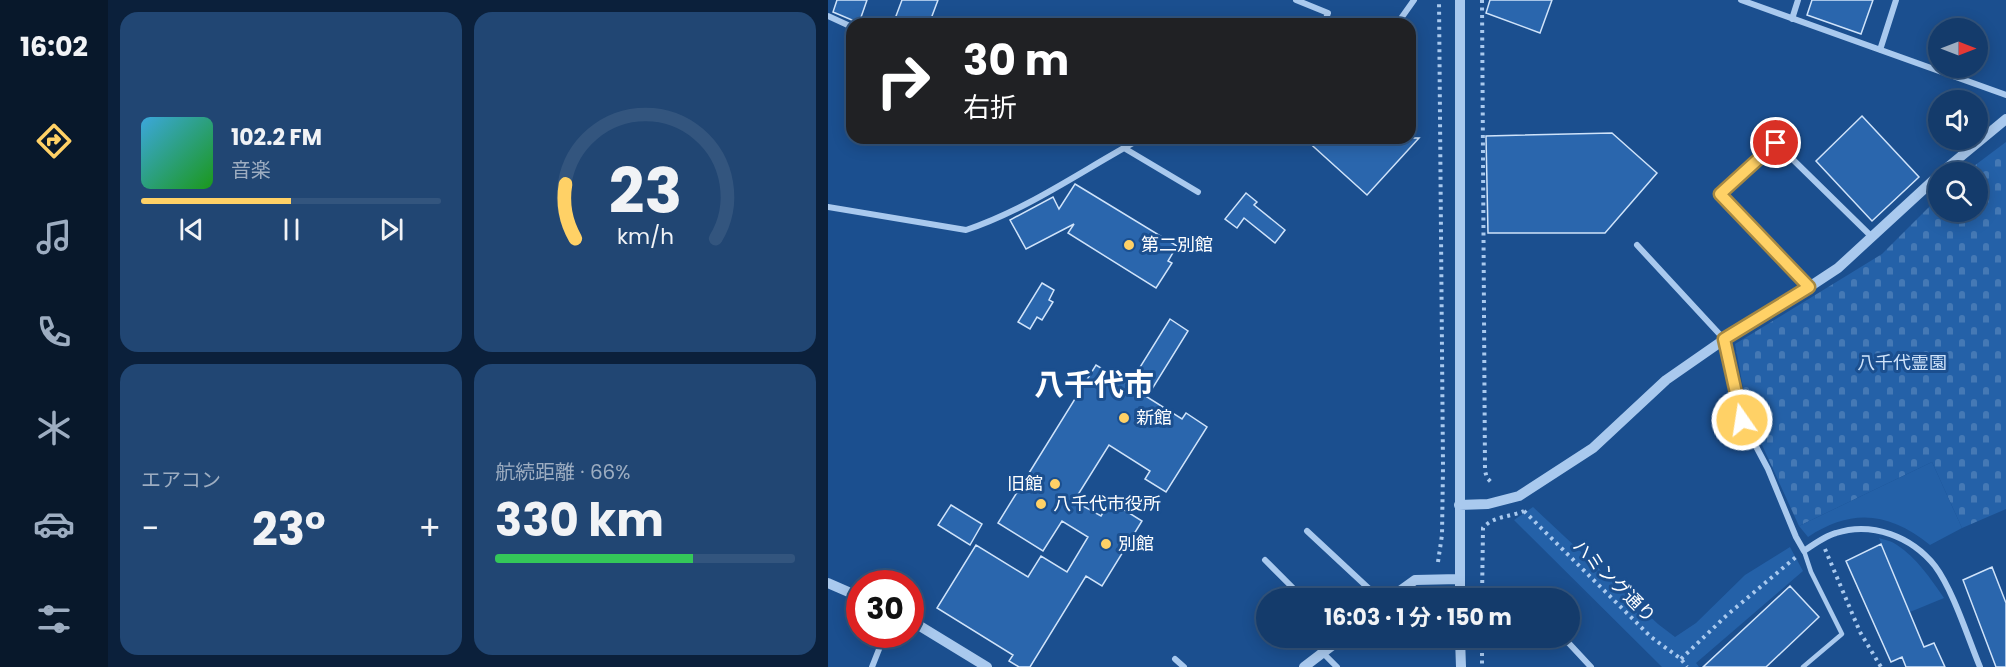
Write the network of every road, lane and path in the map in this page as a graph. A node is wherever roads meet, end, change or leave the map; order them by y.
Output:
1 (1296, 0) edge
2 (1414, 0) edge
3 (1439, 0) edge
4 (1460, 0) edge
5 (1482, 0) edge
6 (1741, 0) edge
7 (1798, 0) edge
8 (1896, 0) edge
9 (828, 16) edge
10 (1326, 18) edge
11 (1401, 18) edge
12 (1792, 18) junction
13 (846, 24) edge
14 (1880, 50) junction
15 (2006, 96) edge
16 (2006, 119) edge
17 (1131, 144) edge
18 (1124, 148) junction
19 (1954, 162) edge
20 (1928, 185) edge
21 (1198, 192) dead end
22 (828, 207) edge
23 (1872, 238) junction
24 (1637, 245) dead end
25 (1809, 287) junction
26 (1724, 339) junction
27 (1493, 484) dead end
28 (1459, 505) junction
29 (1530, 507) dead end
30 (1524, 511) junction
31 (1307, 531) dead end
32 (1821, 540) junction
33 (1804, 551) junction
34 (1265, 560) dead end
35 (1438, 562) dead end
36 (1459, 579) junction
37 (828, 583) edge
38 (1293, 588) edge
39 (1368, 588) edge
40 (1404, 588) edge
41 (1459, 588) edge
42 (1482, 588) edge
43 (846, 591) edge
44 (924, 629) edge
45 (879, 648) edge
46 (1328, 648) edge
47 (1461, 648) edge
48 (1482, 648) edge
49 (1573, 648) edge
50 (1323, 652) junction
51 (1174, 659) dead end
52 (1681, 659) junction
53 (872, 667) edge
54 (987, 667) edge
55 (1184, 667) edge
56 (1304, 667) edge
57 (1337, 667) edge
58 (1461, 667) edge
59 (1482, 667) edge
60 (1591, 667) edge
61 (1687, 667) edge
62 (1803, 667) edge
63 (1881, 667) edge
64 (1980, 667) edge

1 - 10 street
2 - 11 street
3 - 35 path
4 - 28 street
5 - 27 path
6 - 12 street
7 - 12 street
8 - 14 street
9 - 13 street
12 - 14 street
14 - 15 street
16 - 19 street
17 - 18 street
18 - 21 street
18 - 22 street
20 - 23 street
23 - 25 street
23 - 25 street
24 - 26 street
25 - 26 street
26 - 28 street
26 - 33 street
28 - 36 street
29 - 30 path
30 - 42 path
30 - 52 path, ハミング通り
31 - 39 street
32 - 33 street
32 - 63 path
32 - 64 street
33 - 52 path
33 - 62 lane
34 - 38 street
36 - 40 street
36 - 41 street
37 - 43 street
44 - 54 street
45 - 53 street
46 - 50 street
47 - 58 street
48 - 59 path
49 - 60 street
50 - 56 street
50 - 57 street
51 - 55 street
52 - 61 path, ハミング通り

